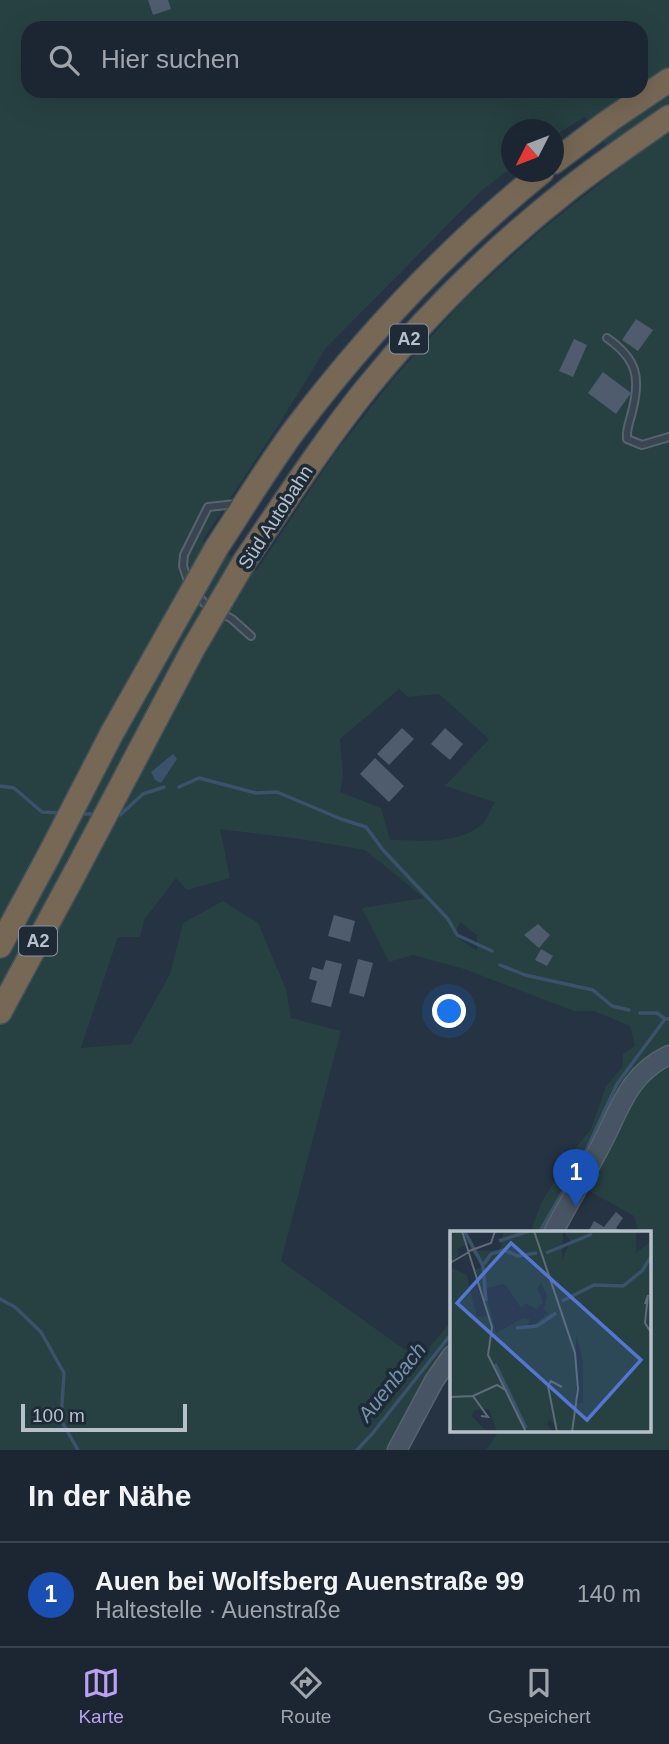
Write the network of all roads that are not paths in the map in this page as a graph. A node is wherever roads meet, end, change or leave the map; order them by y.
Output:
1 (669, 80) edge
2 (648, 94) edge
3 (642, 98) edge
4 (669, 117) edge
5 (564, 154) edge
6 (530, 182) edge
7 (607, 338) dead end
8 (669, 437) edge
9 (245, 503) junction
10 (251, 636) dead end
11 (0, 946) edge
12 (0, 1012) edge
13 (669, 1055) edge
14 (554, 1231) edge
15 (450, 1358) edge
16 (397, 1450) edge

1 - 2 highway
3 - 5 highway
4 - 12 highway, Süd Autobahn / A2, bridge
6 - 9 highway, Süd Autobahn / A2
7 - 8 lane
9 - 10 lane
9 - 11 highway, Süd Autobahn / A2, bridge
13 - 14 street
15 - 16 street

